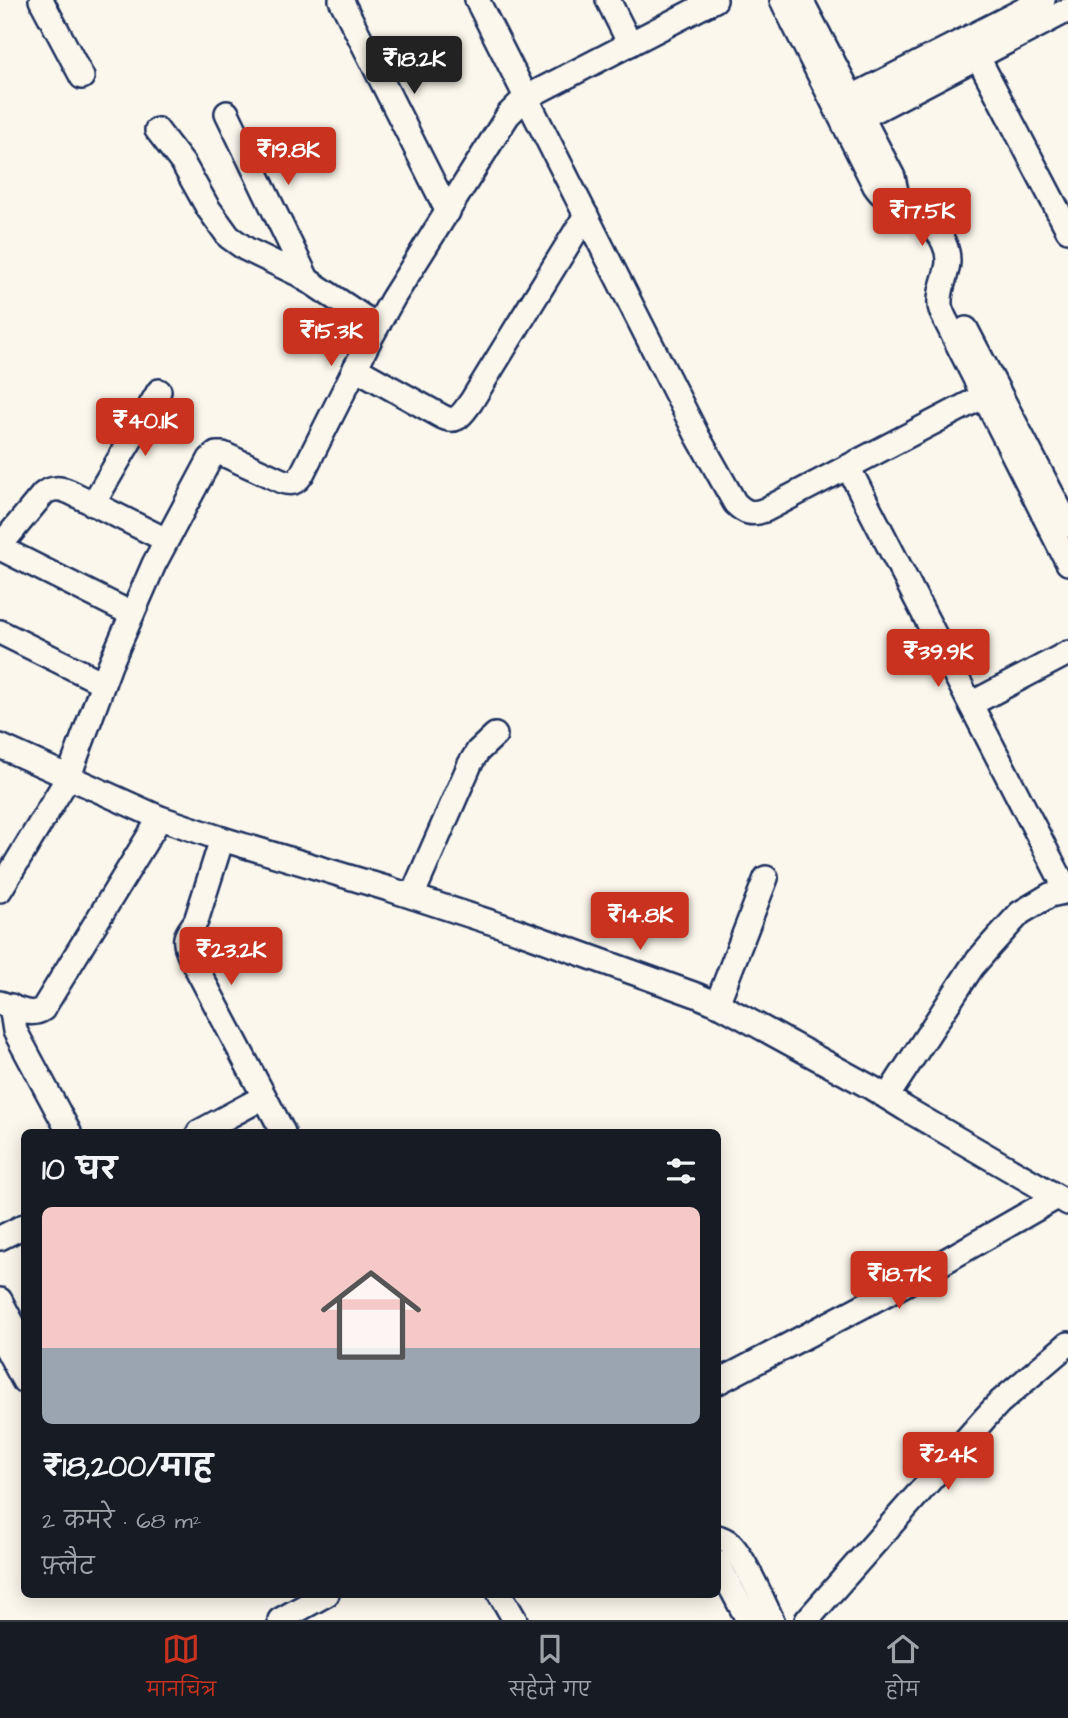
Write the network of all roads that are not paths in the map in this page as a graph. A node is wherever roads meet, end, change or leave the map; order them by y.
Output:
1 (41, 0) edge
2 (341, 0) edge
3 (477, 0) edge
4 (608, 0) edge
5 (715, 0) edge
6 (782, 0) edge
7 (801, 0) edge
8 (1043, 0) edge
9 (1068, 10) edge
10 (630, 44) junction
11 (973, 47) junction
12 (82, 77) dead end
13 (525, 98) junction
14 (848, 112) junction
15 (227, 113) dead end
16 (158, 130) dead end
17 (448, 212) junction
18 (586, 215) junction
19 (1068, 230) edge
20 (308, 281) junction
21 (942, 293) junction
22 (377, 326) junction
23 (355, 368) junction
24 (159, 391) dead end
25 (982, 397) junction
26 (848, 467) junction
27 (93, 504) junction
28 (1059, 511) edge
29 (166, 540) junction
30 (0, 547) edge
31 (1068, 563) edge
32 (132, 614) junction
33 (0, 632) edge
34 (1068, 653) edge
35 (103, 683) junction
36 (971, 704) junction
37 (495, 735) dead end
38 (0, 746) edge
39 (69, 776) junction
40 (160, 818) junction
41 (222, 839) junction
42 (766, 878) dead end
43 (0, 890) edge
44 (1067, 891) edge
45 (412, 897) junction
46 (5, 1004) edge
47 (716, 1004) junction
48 (264, 1097) junction
49 (887, 1097) junction
50 (67, 1129) edge
51 (205, 1129) edge
52 (281, 1129) edge
53 (1063, 1200) edge
54 (21, 1228) edge
55 (0, 1238) edge
56 (0, 1300) edge
57 (0, 1336) edge
58 (21, 1339) edge
59 (1068, 1344) edge
60 (21, 1375) edge
61 (721, 1379) edge
62 (721, 1538) edge
63 (721, 1569) edge
64 (320, 1598) edge
65 (502, 1598) edge
66 (280, 1620) edge
67 (515, 1620) edge
68 (748, 1620) edge
69 (772, 1620) edge
70 (807, 1620) edge

1 - 12 street
2 - 17 street
3 - 13 street
4 - 10 street
5 - 10 street
6 - 14 street
7 - 14 street
8 - 11 street
9 - 11 street
10 - 13 street
11 - 14 street
11 - 19 street
13 - 17 street
13 - 18 street
14 - 21 street
15 - 20 street
16 - 20 street
17 - 22 street
18 - 23 street
18 - 26 street
20 - 22 street
21 - 25 street
21 - 28 street
22 - 23 street
23 - 29 street
24 - 27 street
25 - 26 street
25 - 28 street
26 - 36 street
27 - 29 street
27 - 30 street
28 - 31 street
29 - 32 street
30 - 32 street
32 - 35 street
33 - 35 street
34 - 36 street
35 - 39 street
36 - 44 street
37 - 45 street
38 - 39 street
39 - 40 street
39 - 43 street
40 - 41 street
40 - 46 street
41 - 45 street
41 - 48 street
42 - 47 street
44 - 49 street
45 - 47 street
46 - 50 street
47 - 49 street
48 - 51 street
48 - 52 street
49 - 53 street
53 - 61 street
54 - 55 street
56 - 58 street
57 - 60 street
59 - 70 street
62 - 69 street
63 - 68 street
64 - 66 street
65 - 67 street

